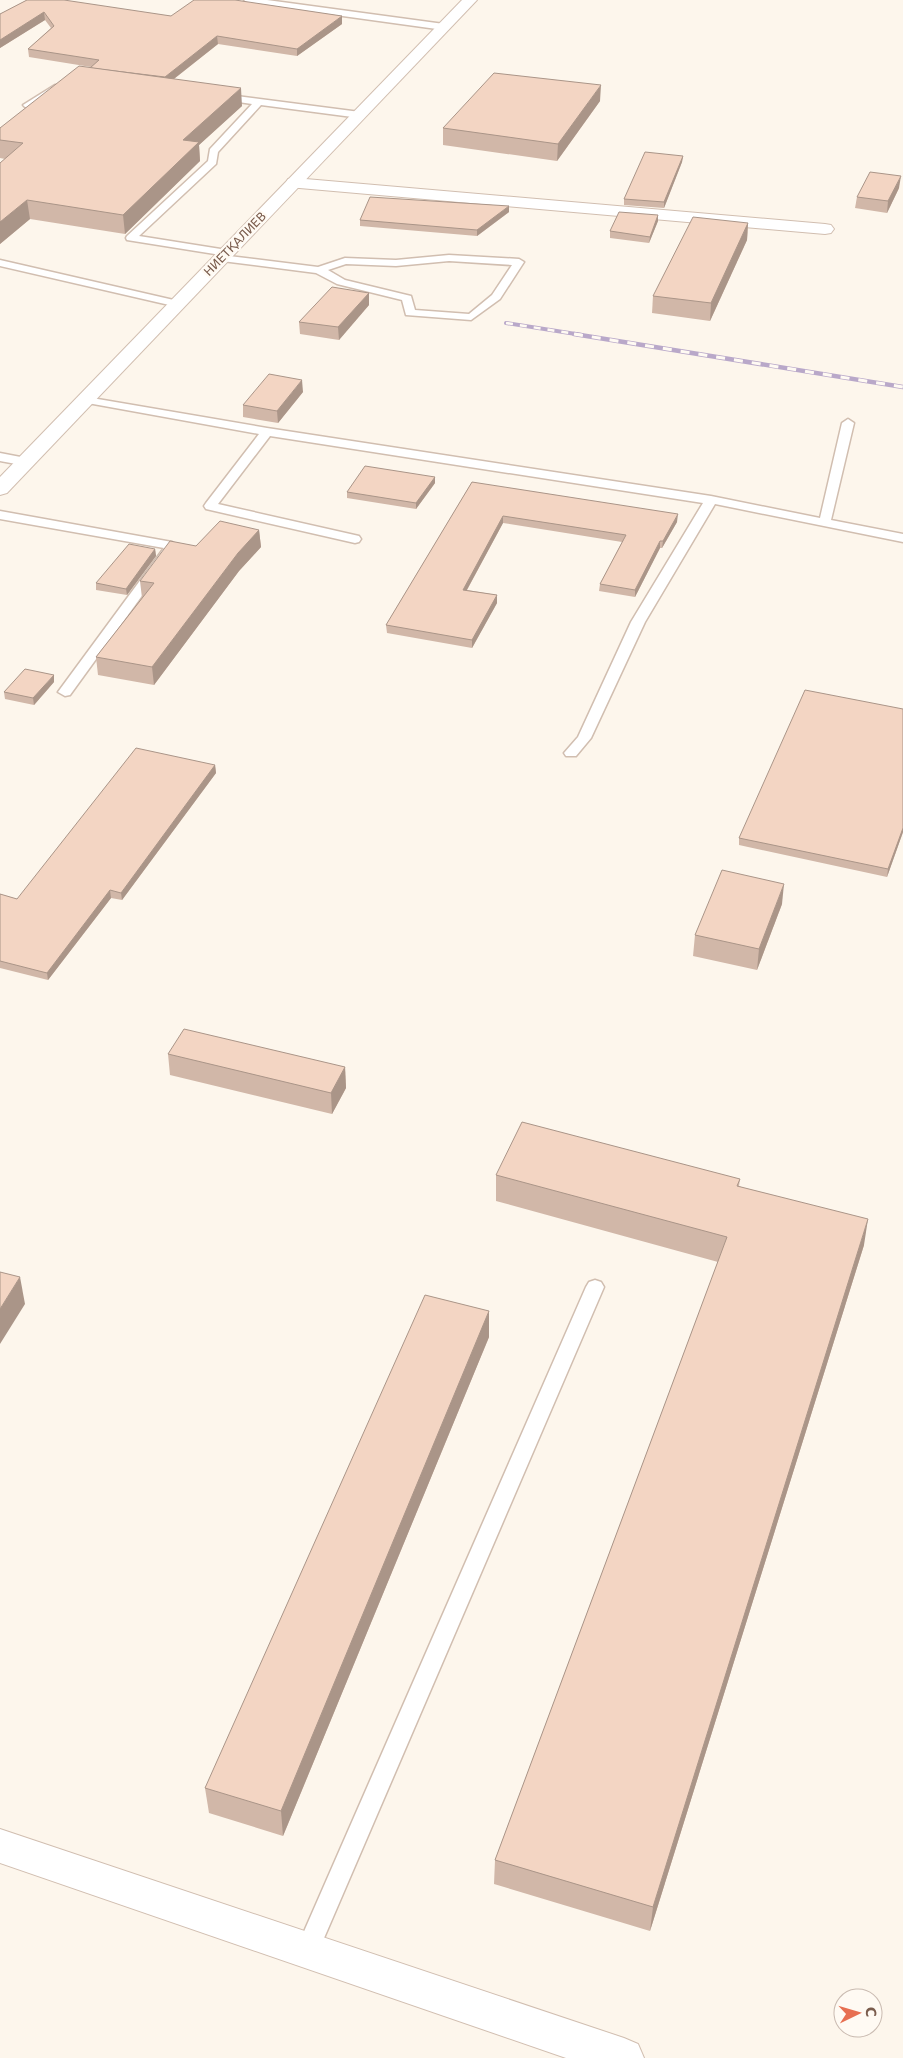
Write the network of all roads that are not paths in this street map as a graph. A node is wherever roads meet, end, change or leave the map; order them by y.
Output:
1 (248, 0) edge
2 (470, 0) edge
3 (444, 27) junction
4 (64, 82) edge
5 (209, 95) edge
6 (259, 102) junction
7 (28, 105) edge
8 (360, 115) junction
9 (294, 183) junction
10 (825, 229) dead end
11 (224, 256) junction
12 (0, 263) edge
13 (319, 270) junction
14 (178, 304) junction
15 (86, 400) junction
16 (848, 423) dead end
17 (267, 432) junction
18 (0, 457) edge
19 (26, 462) junction
20 (0, 489) edge
21 (711, 500) junction
22 (0, 515) edge
23 (824, 522) junction
24 (903, 538) edge
25 (355, 539) dead end
26 (65, 692) dead end
27 (570, 753) dead end
28 (595, 1287) dead end
29 (0, 1846) edge
30 (307, 1951) junction
31 (624, 2058) edge

1 - 3 lane
2 - 3 street, НИЕТҚАЛИЕВ
3 - 8 street, НИЕТҚАЛИЕВ
4 - 7 lane
5 - 6 lane
6 - 8 lane
6 - 11 lane
8 - 9 street, НИЕТҚАЛИЕВ
9 - 10 street
9 - 11 street, НИЕТҚАЛИЕВ
11 - 13 lane
11 - 14 street, НИЕТҚАЛИЕВ
12 - 14 lane
13 - 13 lane
14 - 15 street, НИЕТҚАЛИЕВ
15 - 17 lane
15 - 19 street, НИЕТҚАЛИЕВ
16 - 23 lane
17 - 21 lane
17 - 25 lane
18 - 19 lane
19 - 20 street, НИЕТҚАЛИЕВ
21 - 23 lane
21 - 27 lane
22 - 26 lane
23 - 24 lane
28 - 30 lane
29 - 30 street
30 - 31 street

